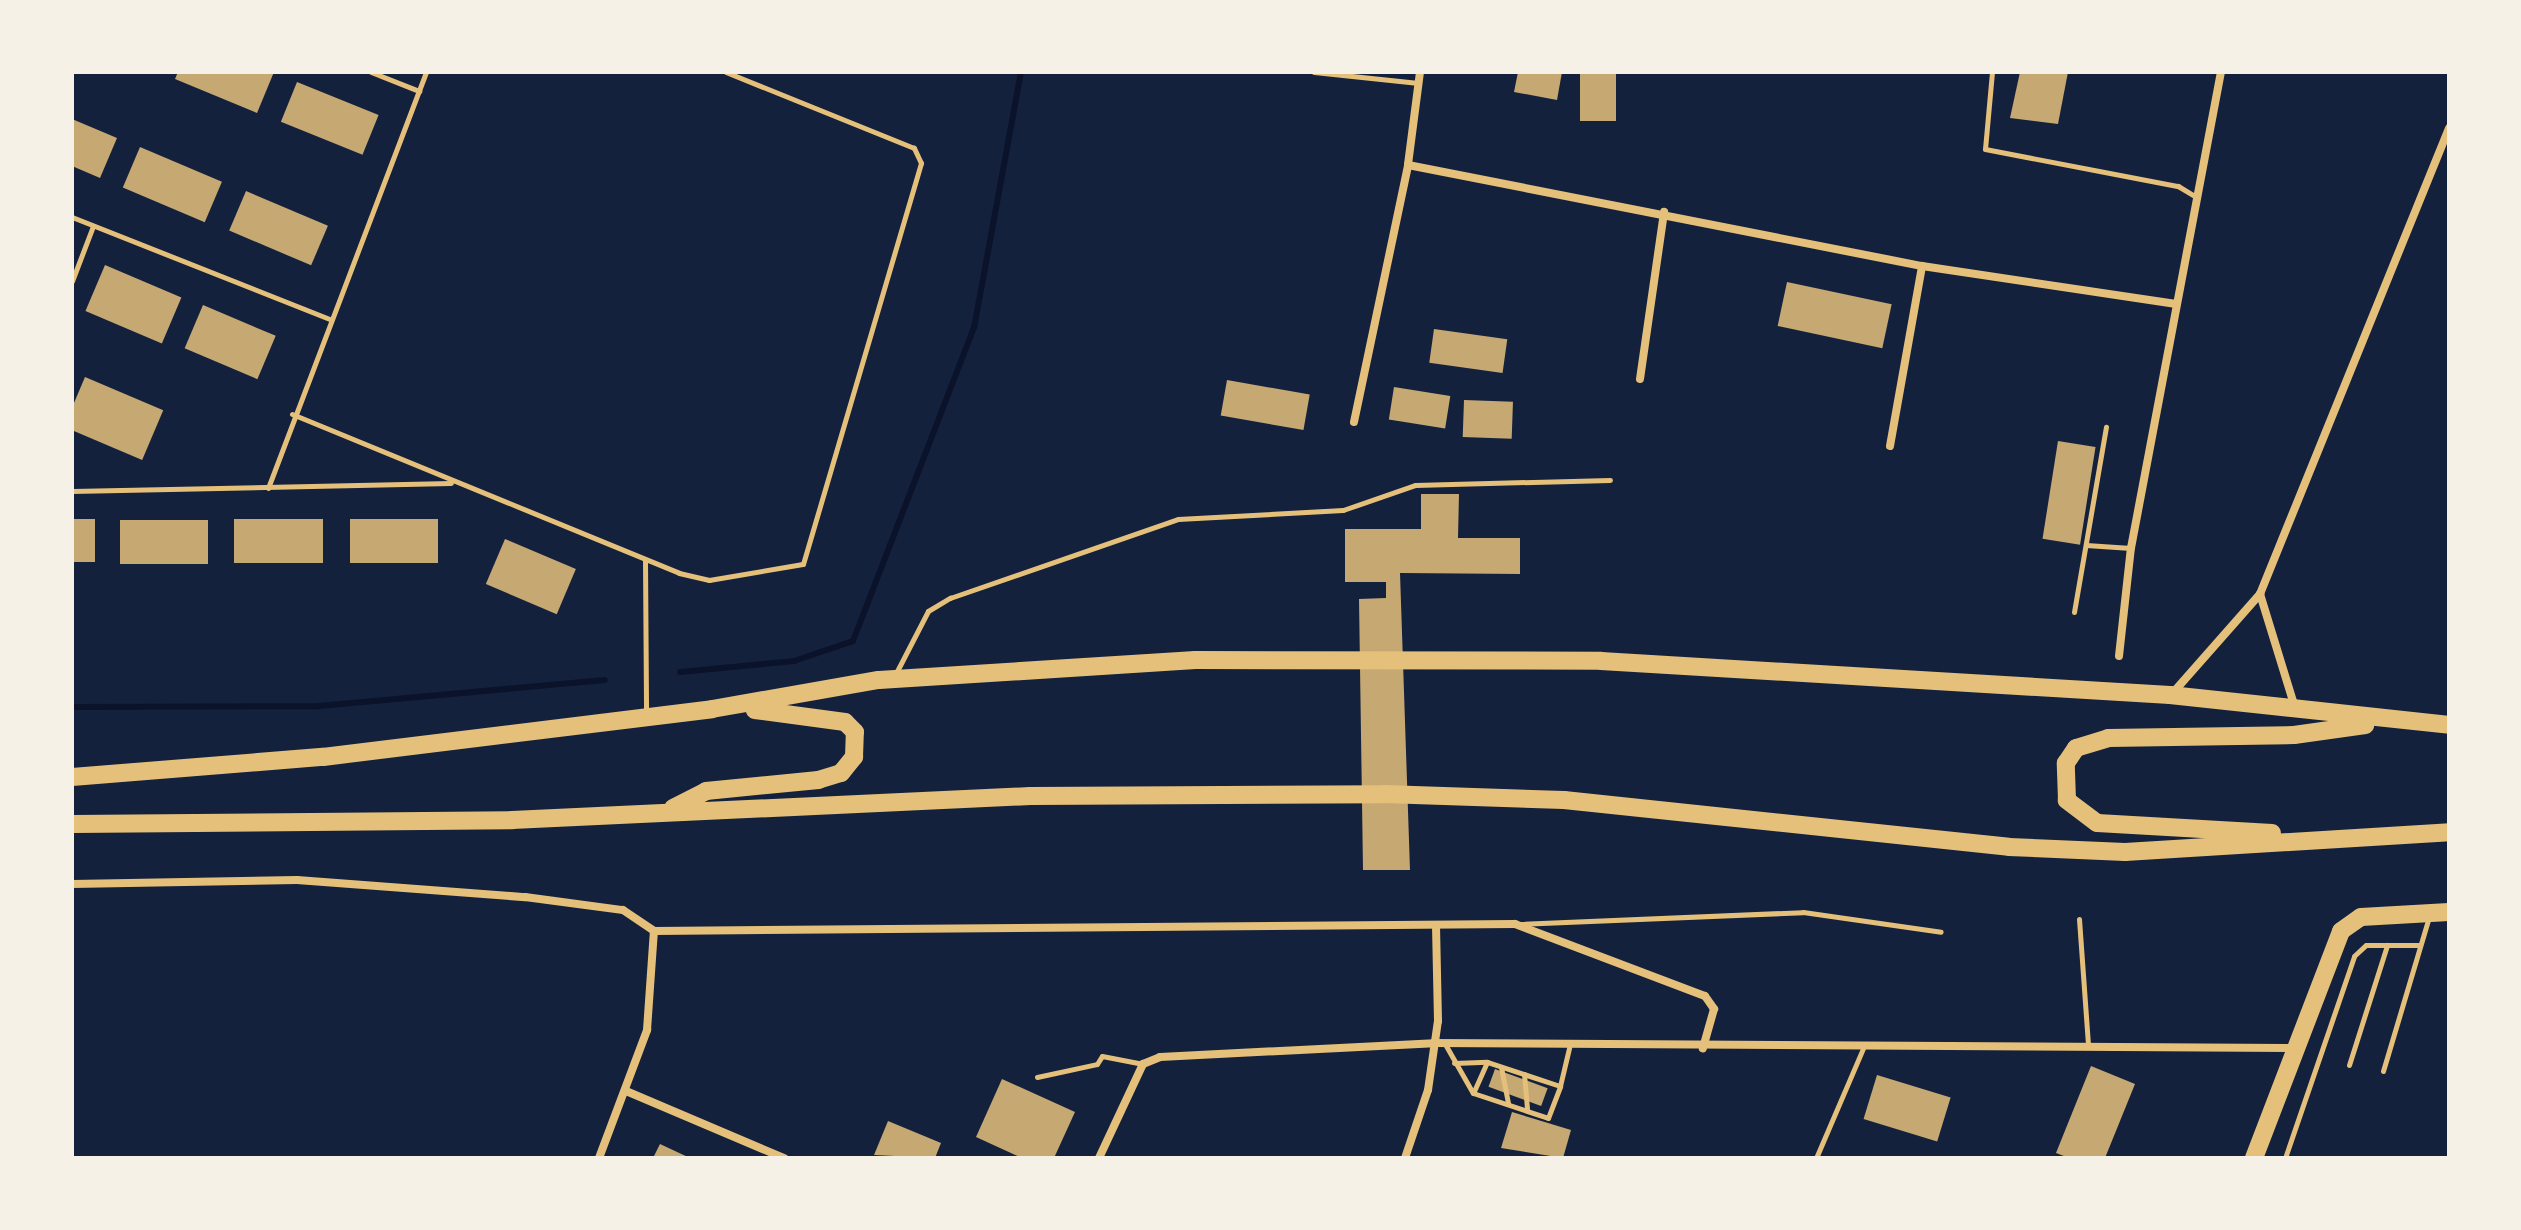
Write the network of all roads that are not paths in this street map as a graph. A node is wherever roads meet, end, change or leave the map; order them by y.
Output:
1 (371, 72) edge
2 (426, 72) edge
3 (726, 72) edge
4 (1314, 72) edge
5 (1420, 72) edge
6 (1992, 72) edge
7 (2221, 72) edge
8 (1418, 83) junction
9 (419, 91) junction
10 (2449, 128) edge
11 (1408, 165) junction
12 (2197, 198) junction
13 (1664, 212) junction
14 (72, 217) edge
15 (93, 225) junction
16 (1922, 266) junction
17 (72, 281) edge
18 (2176, 304) junction
19 (330, 319) junction
20 (1640, 379) dead end
21 (292, 414) junction
22 (1354, 422) dead end
23 (2106, 427) dead end
24 (1890, 446) dead end
25 (1610, 480) dead end
26 (456, 483) junction
27 (268, 488) junction
28 (72, 491) edge
29 (2086, 545) junction
30 (2131, 548) junction
31 (645, 560) junction
32 (2260, 594) junction
33 (2074, 612) dead end
34 (2119, 656) dead end
35 (893, 680) junction
36 (2170, 695) junction
37 (712, 709) junction
38 (2296, 709) junction
39 (646, 716) junction
40 (2391, 722) junction
41 (2449, 725) edge
42 (72, 777) edge
43 (667, 812) junction
44 (72, 824) edge
45 (2449, 832) edge
46 (2348, 838) junction
47 (72, 884) edge
48 (2440, 912) edge
49 (2079, 919) dead end
50 (1515, 924) junction
51 (1436, 925) junction
52 (654, 931) junction
53 (1941, 932) dead end
54 (2387, 945) junction
55 (2419, 945) junction
56 (1434, 1043) junction
57 (1445, 1043) junction
58 (1570, 1044) junction
59 (1865, 1045) junction
60 (2088, 1047) junction
61 (1703, 1048) junction
62 (2294, 1048) junction
63 (1487, 1062) junction
64 (1454, 1063) junction
65 (1143, 1064) junction
66 (2349, 1065) dead end
67 (1501, 1066) junction
68 (2383, 1071) dead end
69 (1524, 1074) junction
70 (1037, 1077) dead end
71 (1560, 1086) junction
72 (626, 1091) junction
73 (1473, 1093) junction
74 (1508, 1103) junction
75 (1527, 1110) junction
76 (599, 1158) edge
77 (784, 1158) edge
78 (1099, 1158) edge
79 (1405, 1158) edge
80 (1816, 1158) edge
81 (2254, 1158) edge
82 (2285, 1158) edge

1 - 9 lane
2 - 9 lane
3 - 31 lane
4 - 8 lane
5 - 8 street
6 - 12 lane
7 - 12 street
8 - 11 street
9 - 19 lane
10 - 32 street
11 - 13 street
11 - 22 street
12 - 18 street
13 - 16 street
13 - 20 street
14 - 15 lane
15 - 17 lane
15 - 19 lane
16 - 18 street
16 - 24 street
18 - 30 street
19 - 21 lane
21 - 26 lane
21 - 27 lane
23 - 29 lane
25 - 35 lane
26 - 27 lane
26 - 31 lane
27 - 28 lane
29 - 30 lane
29 - 33 lane
30 - 34 street
31 - 39 lane
32 - 36 street
32 - 38 street
35 - 36 main road
35 - 37 main road
36 - 38 main road
37 - 39 main road
37 - 43 main road
38 - 40 main road
39 - 42 main road
40 - 41 main road
40 - 46 main road
43 - 44 main road
43 - 46 main road
45 - 46 main road
47 - 52 street
48 - 55 lane
48 - 62 main road
49 - 60 lane
50 - 51 street
50 - 53 lane
50 - 61 street
51 - 52 street
51 - 56 street
52 - 72 street
54 - 55 lane
54 - 66 lane
54 - 82 lane
55 - 68 lane
56 - 57 street
56 - 65 street
56 - 79 street
57 - 58 street
57 - 64 lane
58 - 61 street
58 - 71 lane
59 - 60 street
59 - 61 street
59 - 80 lane
60 - 62 street
62 - 81 main road
63 - 64 lane
63 - 67 lane
63 - 73 lane
64 - 73 lane
65 - 70 lane
65 - 78 street
67 - 69 lane
67 - 74 lane
69 - 71 lane
69 - 75 lane
71 - 75 lane
72 - 76 street
72 - 77 street
73 - 74 lane
74 - 75 lane

